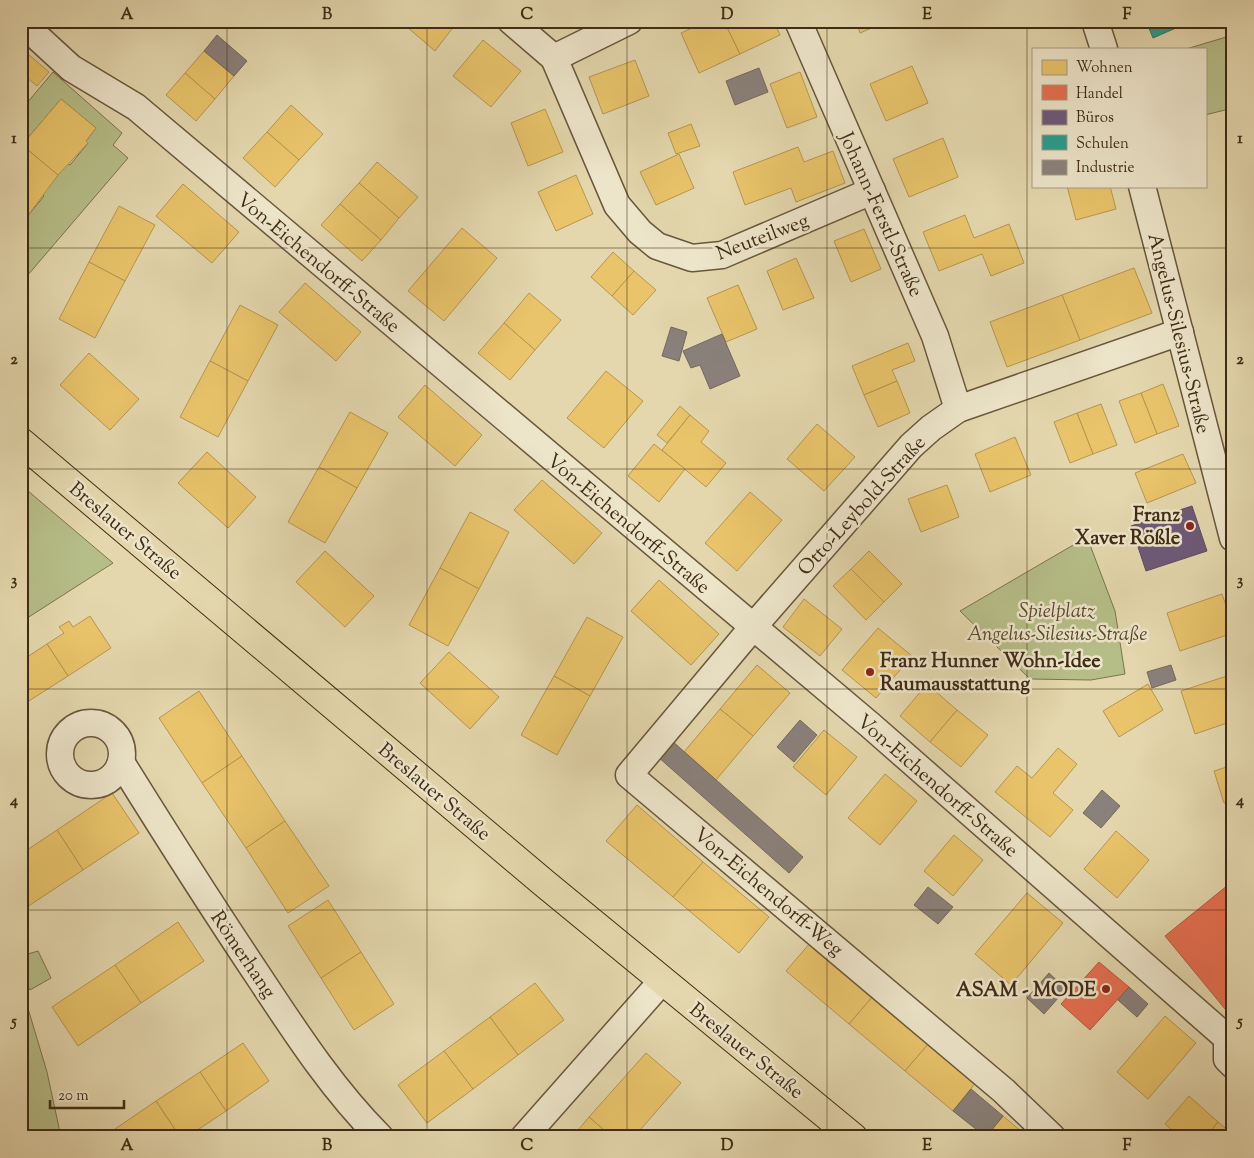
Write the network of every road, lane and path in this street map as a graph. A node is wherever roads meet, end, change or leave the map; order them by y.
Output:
1 (511, 21) edge
2 (629, 21) edge
3 (798, 21) edge
4 (1095, 21) edge
5 (21, 22) edge
6 (1104, 48) edge
7 (554, 58) junction
8 (1143, 188) edge
9 (872, 191) junction
10 (1180, 332) junction
11 (958, 409) junction
12 (21, 442) edge
13 (1233, 538) edge
14 (753, 627) junction
15 (121, 762) dead end
16 (662, 981) junction
17 (1230, 1035) edge
18 (1233, 1065) edge
19 (380, 1137) edge
20 (524, 1137) edge
21 (853, 1137) edge
22 (1052, 1137) edge

1 - 7 street, Neuteilweg
2 - 7 street
3 - 9 street, Johann-Ferstl-Straße
4 - 6 street
5 - 14 street, Von-Eichendorff-Straße
7 - 9 street, Neuteilweg
8 - 10 street, Angelus-Silesius-Straße
9 - 11 street, Johann-Ferstl-Straße
10 - 11 street, Otto-Leybold-Straße
10 - 13 street, Angelus-Silesius-Straße
11 - 14 street, Otto-Leybold-Straße
12 - 16 main road, Breslauer Straße
14 - 17 street, Von-Eichendorff-Straße
14 - 22 street, Von-Eichendorff-Weg
15 - 19 street, Römerhang
16 - 20 street
16 - 21 main road, Breslauer Straße
17 - 18 street

